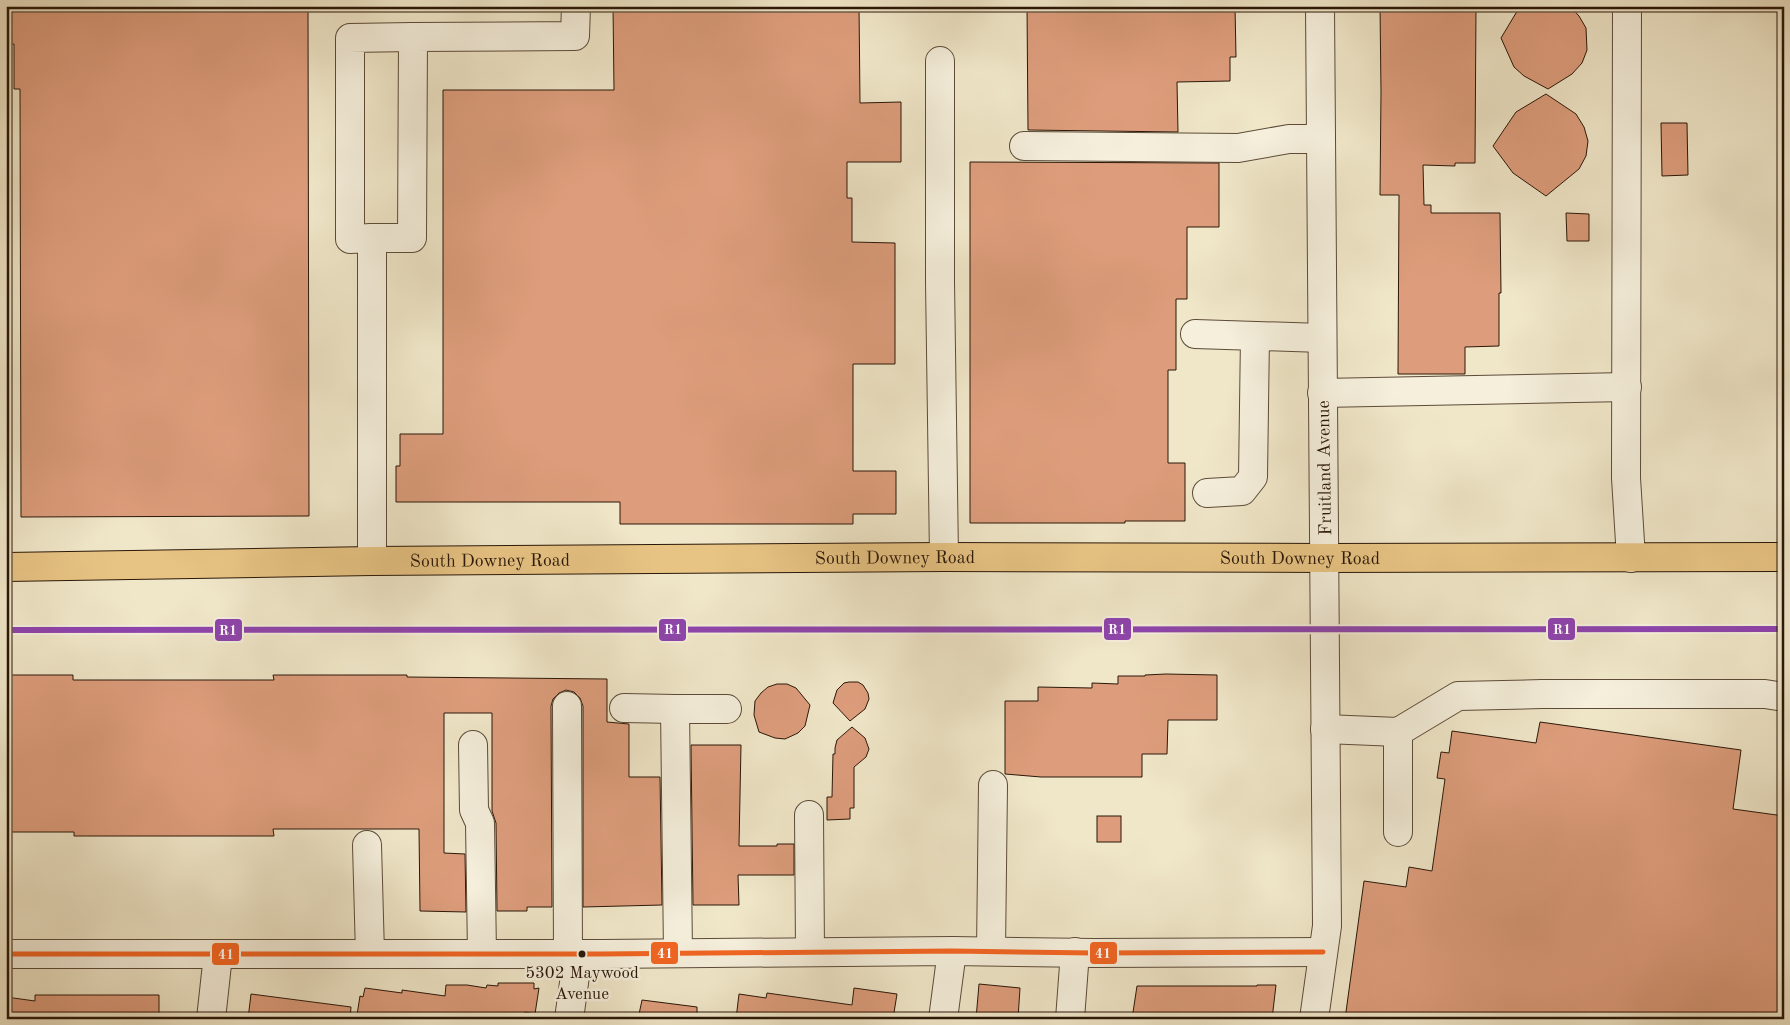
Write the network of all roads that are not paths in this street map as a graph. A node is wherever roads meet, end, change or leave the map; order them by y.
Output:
1 (576, 6) edge
2 (1320, 6) edge
3 (1627, 6) edge
4 (413, 37) junction
5 (940, 60) dead end
6 (1320, 139) junction
7 (1024, 146) dead end
8 (372, 238) junction
9 (1195, 334) dead end
10 (1255, 336) junction
11 (1322, 338) junction
12 (1627, 387) junction
13 (1322, 393) junction
14 (1207, 493) dead end
15 (944, 557) junction
16 (1784, 557) edge
17 (1325, 558) junction
18 (1631, 558) junction
19 (372, 560) junction
20 (6, 567) edge
21 (1784, 697) edge
22 (567, 706) dead end
23 (624, 708) dead end
24 (675, 709) junction
25 (727, 709) dead end
26 (1325, 728) junction
27 (1398, 732) junction
28 (473, 745) dead end
29 (993, 785) dead end
30 (809, 815) dead end
31 (1398, 832) dead end
32 (367, 845) dead end
33 (952, 950) junction
34 (991, 951) junction
35 (810, 952) junction
36 (1075, 952) junction
37 (1323, 952) junction
38 (678, 953) junction
39 (6, 954) edge
40 (370, 954) junction
41 (482, 954) junction
42 (573, 954) junction
43 (218, 955) junction
44 (210, 1019) edge
45 (569, 1019) edge
46 (943, 1019) edge
47 (1070, 1019) edge
48 (1314, 1019) edge

1 - 4 street
2 - 6 street, Fruitland Avenue
3 - 12 street
4 - 8 street
4 - 8 street
5 - 15 street
6 - 7 street
6 - 11 street, Fruitland Avenue
8 - 19 street
9 - 10 street
10 - 11 street
10 - 14 street
11 - 13 street, Fruitland Avenue
12 - 13 street
12 - 18 street
13 - 17 street, Fruitland Avenue
15 - 17 main road, South Downey Road
15 - 19 main road, South Downey Road
16 - 18 main road, South Downey Road
17 - 18 main road, South Downey Road
17 - 26 street, Fruitland Avenue
19 - 20 main road, South Downey Road
21 - 27 street
22 - 42 street
23 - 24 street
24 - 25 street
24 - 38 street
26 - 27 street
26 - 37 street, Fruitland Avenue
27 - 31 street
28 - 41 street
29 - 34 street
30 - 35 street
32 - 40 street
33 - 34 street
33 - 35 street
33 - 46 street
34 - 36 street
35 - 38 street
36 - 37 street
36 - 47 street
37 - 48 street, Fruitland Avenue
38 - 42 street
39 - 43 street
40 - 41 street
40 - 43 street
41 - 42 street
42 - 45 street
43 - 44 street

